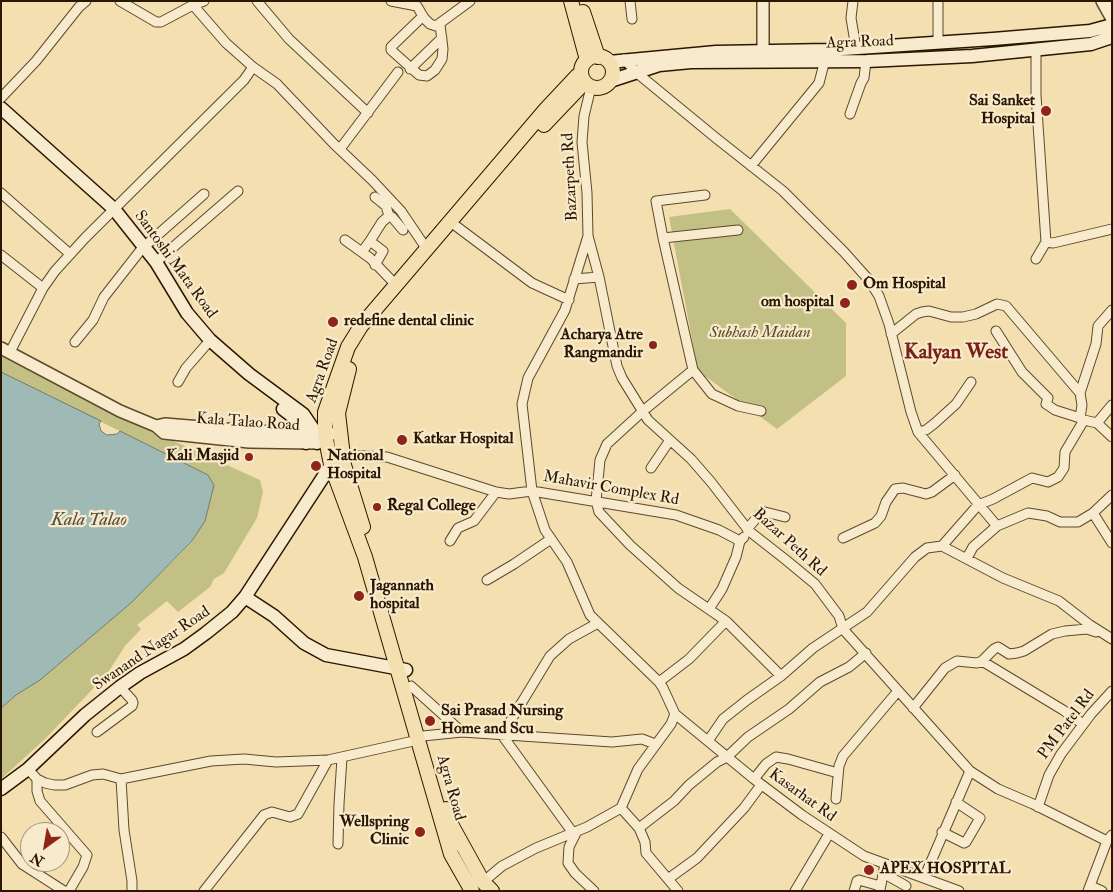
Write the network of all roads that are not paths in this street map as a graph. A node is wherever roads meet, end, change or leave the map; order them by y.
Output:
1 (86, 1) edge
2 (120, 1) edge
3 (204, 1) edge
4 (257, 1) edge
5 (391, 1) edge
6 (470, 1) edge
7 (571, 1) edge
8 (579, 1) edge
9 (630, 1) edge
10 (763, 1) edge
11 (853, 1) edge
12 (938, 1) edge
13 (1102, 1) edge
14 (193, 5) junction
15 (423, 16) junction
16 (1112, 18) edge
17 (632, 19) dead end
18 (440, 24) junction
19 (1112, 25) edge
20 (1112, 37) edge
21 (442, 38) junction
22 (938, 42) junction
23 (856, 48) junction
24 (1036, 50) junction
25 (763, 56) junction
26 (826, 56) junction
27 (624, 59) junction
28 (598, 60) junction
29 (657, 61) junction
30 (866, 61) junction
31 (253, 67) junction
32 (410, 69) junction
33 (398, 72) dead end
34 (637, 72) junction
35 (586, 81) junction
36 (610, 81) junction
37 (1, 98) edge
38 (1, 108) edge
39 (368, 113) junction
40 (850, 114) dead end
41 (1, 118) edge
42 (340, 149) junction
43 (751, 166) junction
44 (238, 191) dead end
45 (1, 193) edge
46 (204, 194) dead end
47 (705, 195) dead end
48 (375, 197) dead end
49 (111, 212) junction
50 (389, 216) junction
51 (456, 226) junction
52 (1112, 229) edge
53 (403, 230) dead end
54 (738, 230) dead end
55 (588, 236) junction
56 (663, 238) junction
57 (345, 240) dead end
58 (370, 241) junction
59 (1046, 242) junction
60 (426, 248) junction
61 (143, 249) junction
62 (362, 252) junction
63 (70, 254) junction
64 (1, 256) edge
65 (1036, 259) dead end
66 (156, 262) junction
67 (375, 265) junction
68 (599, 277) junction
69 (574, 279) junction
70 (396, 285) junction
71 (43, 288) junction
72 (569, 300) junction
73 (1112, 310) edge
74 (996, 331) dead end
75 (891, 334) junction
76 (75, 342) dead end
77 (206, 345) junction
78 (6, 350) edge
79 (693, 370) junction
80 (178, 382) dead end
81 (971, 382) dead end
82 (1080, 393) junction
83 (1112, 405) edge
84 (643, 411) junction
85 (761, 411) dead end
86 (1082, 419) junction
87 (1097, 423) junction
88 (918, 432) junction
89 (1112, 437) edge
90 (316, 438) junction
91 (670, 440) junction
92 (341, 444) junction
93 (331, 465) junction
94 (651, 468) dead end
95 (955, 475) junction
96 (532, 491) junction
97 (496, 492) junction
98 (1112, 495) edge
99 (596, 501) junction
100 (978, 505) junction
101 (1093, 513) junction
102 (785, 517) dead end
103 (997, 526) junction
104 (748, 530) junction
105 (843, 538) dead end
106 (551, 539) junction
107 (450, 541) dead end
108 (740, 541) junction
109 (1112, 543) edge
110 (942, 546) junction
111 (967, 558) junction
112 (487, 580) dead end
113 (244, 597) junction
114 (709, 609) junction
115 (726, 621) junction
116 (598, 623) junction
117 (843, 629) junction
118 (1110, 637) edge
119 (866, 653) junction
120 (982, 662) junction
121 (402, 669) junction
122 (781, 676) junction
123 (659, 682) junction
124 (411, 686) junction
125 (120, 687) junction
126 (898, 691) junction
127 (1112, 691) edge
128 (913, 708) junction
129 (675, 714) junction
130 (1083, 724) junction
131 (97, 732) dead end
132 (462, 732) junction
133 (502, 735) junction
134 (421, 738) junction
135 (708, 740) junction
136 (655, 744) junction
137 (727, 757) junction
138 (342, 758) junction
139 (328, 760) junction
140 (28, 769) junction
141 (970, 771) junction
142 (838, 774) junction
143 (37, 779) junction
144 (121, 779) junction
145 (758, 782) junction
146 (1, 790) edge
147 (836, 799) dead end
148 (956, 802) junction
149 (1038, 807) junction
150 (621, 808) junction
151 (639, 828) junction
152 (575, 832) junction
153 (942, 832) junction
154 (829, 834) junction
155 (1, 837) edge
156 (1110, 838) edge
157 (338, 844) dead end
158 (886, 864) junction
159 (883, 873) junction
160 (924, 878) junction
161 (668, 879) junction
162 (906, 886) dead end
163 (480, 888) edge
164 (1090, 888) edge
165 (880, 889) edge
166 (64, 891) edge
167 (69, 891) edge
168 (132, 891) edge
169 (204, 891) edge
170 (594, 891) edge
171 (678, 891) edge
172 (795, 891) edge
173 (854, 891) edge
174 (959, 891) edge
175 (1102, 891) edge

1 - 37 street
2 - 14 street
3 - 14 street
4 - 39 street
5 - 15 street
6 - 18 street
7 - 28 main road
8 - 28 main road
9 - 17 street
10 - 25 street
11 - 23 street
12 - 22 street
13 - 16 street
14 - 31 street
15 - 18 street
15 - 32 street
18 - 21 street
19 - 22 main road, Agra Road
20 - 24 main road, Agra Road
21 - 32 street
21 - 32 street
22 - 23 main road, Agra Road
23 - 26 main road, Agra Road
24 - 30 main road, Agra Road
24 - 59 street
25 - 26 main road, Agra Road
25 - 29 main road, Agra Road
26 - 30 main road, Agra Road
26 - 43 street
27 - 28 main road, Agra Road
27 - 29 main road, Agra Road
27 - 34 street
28 - 35 main road
28 - 36 main road
29 - 34 main road, Agra Road
30 - 40 street
31 - 42 street
31 - 49 street
33 - 39 street
34 - 36 main road, Agra Road
34 - 43 street
35 - 36 main road
35 - 51 main road, Agra Road
35 - 55 street, Bazarpeth Rd
35 - 60 main road, Agra Road
38 - 49 main road, Santoshi Mata Road
39 - 42 street
41 - 49 main road, Santoshi Mata Road
42 - 60 street
43 - 75 street
44 - 66 street
45 - 63 street
46 - 61 street
47 - 56 street
48 - 50 street
49 - 61 main road, Santoshi Mata Road
49 - 63 street
50 - 53 street
50 - 58 street
51 - 72 street
51 - 92 main road, Agra Road
52 - 59 street
54 - 56 street
55 - 68 street, Bazar Peth Rd
55 - 69 street
56 - 79 street
57 - 62 street
58 - 62 street
58 - 67 street
59 - 65 street
60 - 70 main road, Agra Road
61 - 66 main road, Santoshi Mata Road
61 - 76 street
61 - 77 main road, Santoshi Mata Road
62 - 67 street
63 - 71 street
64 - 71 street
66 - 90 main road, Santoshi Mata Road
67 - 70 street
68 - 69 street
68 - 84 street, Bazar Peth Rd
69 - 72 street
70 - 90 main road, Agra Road
71 - 78 street
72 - 96 street
73 - 82 street
74 - 86 street
75 - 82 street
75 - 88 street
77 - 80 street
77 - 90 main road, Santoshi Mata Road
78 - 90 street, Kala Talao Road
79 - 84 street
79 - 85 street
81 - 88 street
82 - 86 street
83 - 87 street
84 - 91 street, Bazar Peth Rd
84 - 99 street
86 - 87 street
86 - 100 street
87 - 89 street
88 - 95 street
90 - 92 street, Kala Talao Road
90 - 93 main road, Agra Road
91 - 94 street
91 - 104 street, Bazar Peth Rd
92 - 97 street
92 - 121 main road, Agra Road
93 - 113 main road, Swanand Nagar Road
93 - 121 main road, Agra Road
95 - 100 street
95 - 105 street
96 - 97 street
96 - 99 street, Mahavir Complex Rd
96 - 106 street, Mahavir Complex Rd
97 - 107 street
98 - 101 street
99 - 108 street, Mahavir Complex Rd
99 - 114 street
100 - 103 street
100 - 110 street
101 - 103 street
101 - 109 street
102 - 104 street
103 - 111 street
104 - 108 street
104 - 117 street, Bazar Peth Rd
106 - 112 street
106 - 116 street, Mahavir Complex Rd
108 - 114 street
110 - 111 street
110 - 117 street
111 - 118 street
113 - 121 main road
113 - 125 main road, Swanand Nagar Road
114 - 115 street
115 - 122 street
115 - 123 street
116 - 123 street, Mahavir Complex Rd
116 - 133 street
117 - 119 street, Bazar Peth Rd
117 - 122 street
118 - 120 street
119 - 126 street, Bazar Peth Rd
119 - 137 street
120 - 128 street
120 - 130 street
121 - 124 main road, Agra Road
121 - 134 main road, Agra Road
122 - 135 street
123 - 129 street, Mahavir Complex Rd
124 - 132 street
124 - 134 main road, Agra Road
125 - 131 street
125 - 140 main road, Swanand Nagar Road
126 - 128 street, Bazar Peth Rd
126 - 142 street
127 - 130 street, PM Patel Rd
128 - 141 street, Bazar Peth Rd
129 - 135 street, Kasarhat Rd
129 - 136 street
130 - 149 street, PM Patel Rd
132 - 133 street
132 - 134 street
133 - 136 street
133 - 152 street
134 - 138 street
134 - 163 main road, Agra Road
135 - 137 street, Kasarhat Rd
136 - 150 street
137 - 145 street, Kasarhat Rd
137 - 151 street
138 - 139 street
138 - 157 street
139 - 144 street
139 - 169 street
140 - 143 street
140 - 146 main road, Swanand Nagar Road
141 - 148 street
141 - 149 street, Bazar Peth Rd
142 - 145 street
142 - 147 street
143 - 144 street
143 - 167 street
144 - 168 street
145 - 154 street, Kasarhat Rd
145 - 161 street
148 - 153 street
148 - 153 street
149 - 156 street, Bazar Peth Rd
150 - 151 street
150 - 152 street
151 - 161 street
152 - 163 street
152 - 170 street
153 - 160 street
154 - 158 street, Kasarhat Rd
154 - 172 street
155 - 166 street
156 - 164 street
158 - 159 street
158 - 160 street, Kasarhat Rd
159 - 162 street
159 - 165 street
160 - 174 street, Kasarhat Rd
161 - 171 street
164 - 175 street
165 - 173 street

